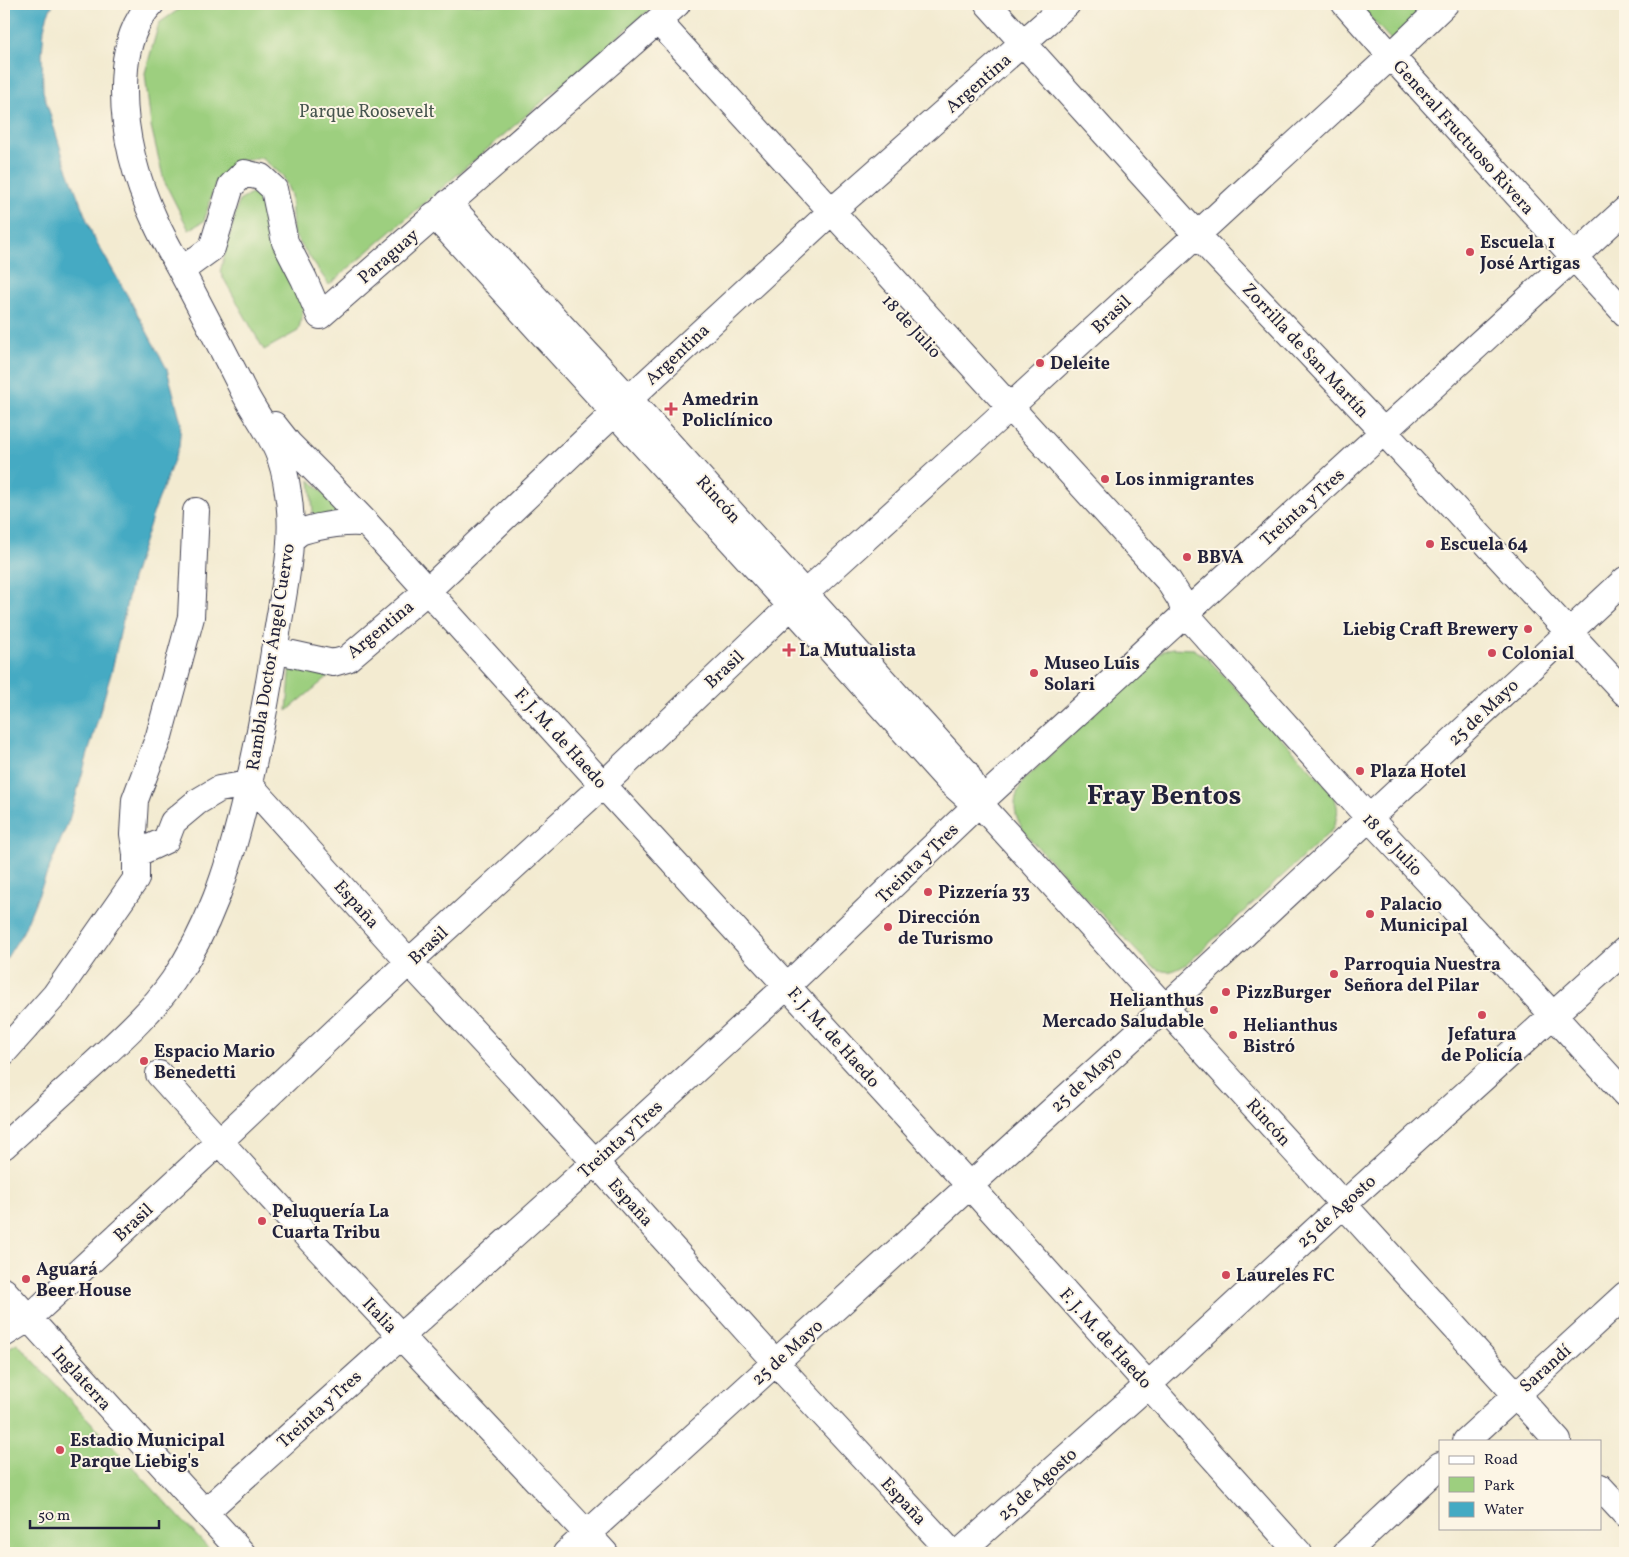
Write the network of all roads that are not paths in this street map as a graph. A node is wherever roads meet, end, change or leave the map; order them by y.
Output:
1 (151, 4) edge
2 (677, 4) edge
3 (988, 4) edge
4 (1067, 4) edge
5 (1345, 4) edge
6 (1445, 4) edge
7 (651, 27) junction
8 (1024, 43) junction
9 (1391, 56) junction
10 (441, 209) junction
11 (1625, 210) edge
12 (825, 218) junction
13 (1197, 234) junction
14 (1574, 258) junction
15 (180, 268) junction
16 (1625, 313) edge
17 (242, 386) junction
18 (621, 406) junction
19 (1004, 413) junction
20 (1384, 432) junction
21 (196, 511) dead end
22 (367, 524) junction
23 (290, 541) junction
24 (1625, 580) edge
25 (428, 590) junction
26 (798, 600) junction
27 (1185, 613) junction
28 (1568, 632) junction
29 (274, 650) junction
30 (1625, 693) edge
31 (249, 784) junction
32 (603, 785) junction
33 (979, 803) junction
34 (1369, 818) junction
35 (136, 854) junction
36 (1625, 950) edge
37 (409, 962) junction
38 (787, 986) junction
39 (1166, 1007) junction
40 (1553, 1015) junction
41 (4, 1052) edge
42 (159, 1074) dead end
43 (1625, 1094) edge
44 (219, 1142) junction
45 (4, 1146) edge
46 (595, 1162) junction
47 (969, 1185) junction
48 (1343, 1204) junction
49 (4, 1291) edge
50 (1625, 1295) edge
51 (28, 1319) junction
52 (4, 1334) edge
53 (400, 1336) junction
54 (775, 1362) junction
55 (1148, 1385) junction
56 (1516, 1394) junction
57 (1467, 1440) edge
58 (1557, 1440) edge
59 (1439, 1466) edge
60 (1602, 1489) edge
61 (205, 1512) junction
62 (1625, 1514) edge
63 (587, 1534) junction
64 (242, 1553) edge
65 (566, 1553) edge
66 (605, 1553) edge
67 (952, 1553) edge
68 (959, 1553) edge
69 (1299, 1553) edge
70 (1346, 1553) edge

1 - 15 street, Rambla Doctor Ángel Cuervo
2 - 7 street, Paraguay
3 - 8 street, Zorrilla de San Martín
4 - 8 street, Argentina
5 - 9 street, General Fructuoso Rivera
6 - 9 street, Brasil
7 - 10 street, Paraguay
7 - 12 street, 18 de Julio
8 - 12 street, Argentina
8 - 13 street, Zorrilla de San Martín
9 - 13 street, Brasil
9 - 14 street, General Fructuoso Rivera
10 - 15 street, Paraguay
10 - 18 street, Rincón
11 - 14 street, Treinta y Tres
12 - 18 street, Argentina
12 - 19 street, 18 de Julio
13 - 19 street, Brasil
13 - 20 street, Zorrilla de San Martín
14 - 16 street, General Fructuoso Rivera
14 - 20 street, Treinta y Tres
15 - 17 street, Rambla Doctor Ángel Cuervo
17 - 22 street, F. J. M. de Haedo
17 - 23 street, Rambla Doctor Ángel Cuervo
18 - 25 street, Argentina
18 - 26 street, Rincón
19 - 26 street, Brasil
19 - 27 street, 18 de Julio
20 - 27 street, Treinta y Tres
20 - 28 street, Zorrilla de San Martín
21 - 35 street
22 - 23 street
22 - 25 street, F. J. M. de Haedo
23 - 29 street, Rambla Doctor Ángel Cuervo
24 - 28 street, 25 de Mayo
25 - 29 street, Argentina
25 - 32 street, F. J. M. de Haedo
26 - 32 street, Brasil
26 - 33 street, Rincón
27 - 33 street, Treinta y Tres
27 - 34 street, 18 de Julio
28 - 30 street, Zorrilla de San Martín
28 - 34 street, 25 de Mayo
29 - 31 street, Rambla Doctor Ángel Cuervo
31 - 35 street
31 - 37 street, España
31 - 45 street, Rambla Doctor Ángel Cuervo
32 - 37 street, Brasil
32 - 38 street, F. J. M. de Haedo
33 - 38 street, Treinta y Tres
33 - 39 street, Rincón
34 - 39 street, 25 de Mayo
34 - 40 street, 18 de Julio
35 - 41 street
36 - 40 street, 25 de Agosto
37 - 44 street, Brasil
37 - 46 street, España
38 - 46 street, Treinta y Tres
38 - 47 street, F. J. M. de Haedo
39 - 47 street, 25 de Mayo
39 - 48 street, Rincón
40 - 43 street, 18 de Julio
40 - 48 street, 25 de Agosto
42 - 44 street, Italia
44 - 51 street, Brasil
44 - 53 street, Italia
46 - 53 street, Treinta y Tres
46 - 54 street, España
47 - 54 street, 25 de Mayo
47 - 55 street, F. J. M. de Haedo
48 - 55 street, 25 de Agosto
48 - 56 street, Rincón
49 - 51 street, Inglaterra
50 - 56 street, Sarandí
51 - 52 street, Brasil
51 - 61 street, Inglaterra
53 - 61 street, Treinta y Tres
53 - 63 street, Italia
54 - 63 street, 25 de Mayo
54 - 67 street, España
55 - 68 street, 25 de Agosto
55 - 69 street, F. J. M. de Haedo
56 - 57 street, Sarandí
56 - 58 street, Rincón
59 - 70 street
60 - 62 street
61 - 64 street, Inglaterra
63 - 65 street, 25 de Mayo
63 - 66 street, Italia

